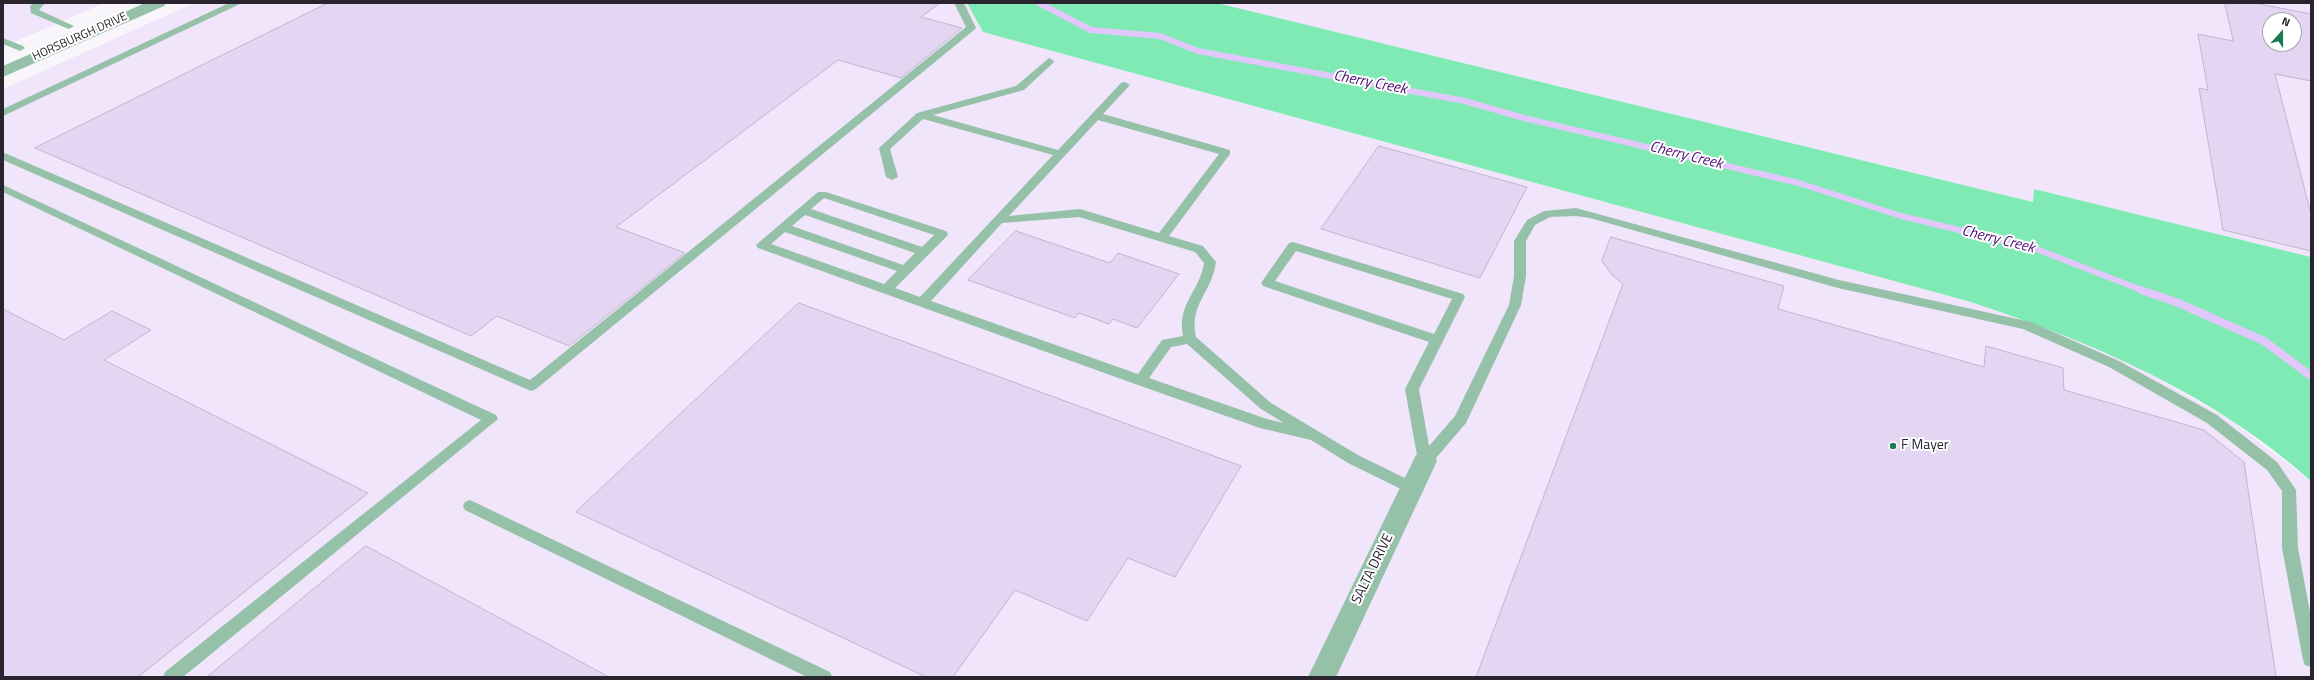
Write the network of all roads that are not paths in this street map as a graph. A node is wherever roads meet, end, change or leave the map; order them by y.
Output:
1 (40, 3) edge
2 (122, 3) edge
3 (158, 3) edge
4 (237, 3) edge
5 (959, 3) edge
6 (69, 26) junction
7 (3, 40) edge
8 (20, 48) junction
9 (3, 55) edge
10 (40, 56) junction
11 (1049, 61) dead end
12 (3, 72) edge
13 (1125, 86) dead end
14 (3, 113) edge
15 (921, 115) junction
16 (1097, 116) junction
17 (1062, 154) junction
18 (3, 156) edge
19 (892, 176) dead end
20 (3, 188) edge
21 (803, 210) junction
22 (1000, 220) junction
23 (783, 227) junction
24 (1162, 238) junction
25 (924, 252) junction
26 (905, 270) junction
27 (886, 289) junction
28 (922, 302) junction
29 (1190, 339) junction
30 (1437, 340) junction
31 (1140, 381) junction
32 (1316, 436) junction
33 (1425, 461) junction
34 (1412, 488) junction
35 (470, 506) dead end
36 (2311, 660) edge
37 (171, 677) edge
38 (824, 677) edge
39 (1322, 677) edge

1 - 6 lane
2 - 6 street, HORSBURGH DRIVE
3 - 10 street, HORSBURGH DRIVE
4 - 14 lane
5 - 18 lane
6 - 8 street, HORSBURGH DRIVE
7 - 8 lane
8 - 9 street, HORSBURGH DRIVE
8 - 10 street
10 - 12 street, HORSBURGH DRIVE
11 - 15 lane
13 - 16 lane
15 - 17 lane
15 - 19 lane
16 - 17 lane
16 - 24 lane
17 - 22 lane
20 - 37 lane
21 - 23 lane
21 - 25 lane
21 - 25 lane
22 - 24 lane
22 - 28 lane
23 - 26 lane
23 - 27 lane
24 - 29 lane
25 - 26 lane
26 - 27 lane
27 - 28 lane
28 - 31 lane
29 - 31 lane
29 - 32 lane
30 - 30 lane
30 - 33 lane
31 - 32 lane
32 - 34 lane
33 - 34 street, SALTA DRIVE
33 - 36 lane
34 - 39 street, SALTA DRIVE
35 - 38 lane

